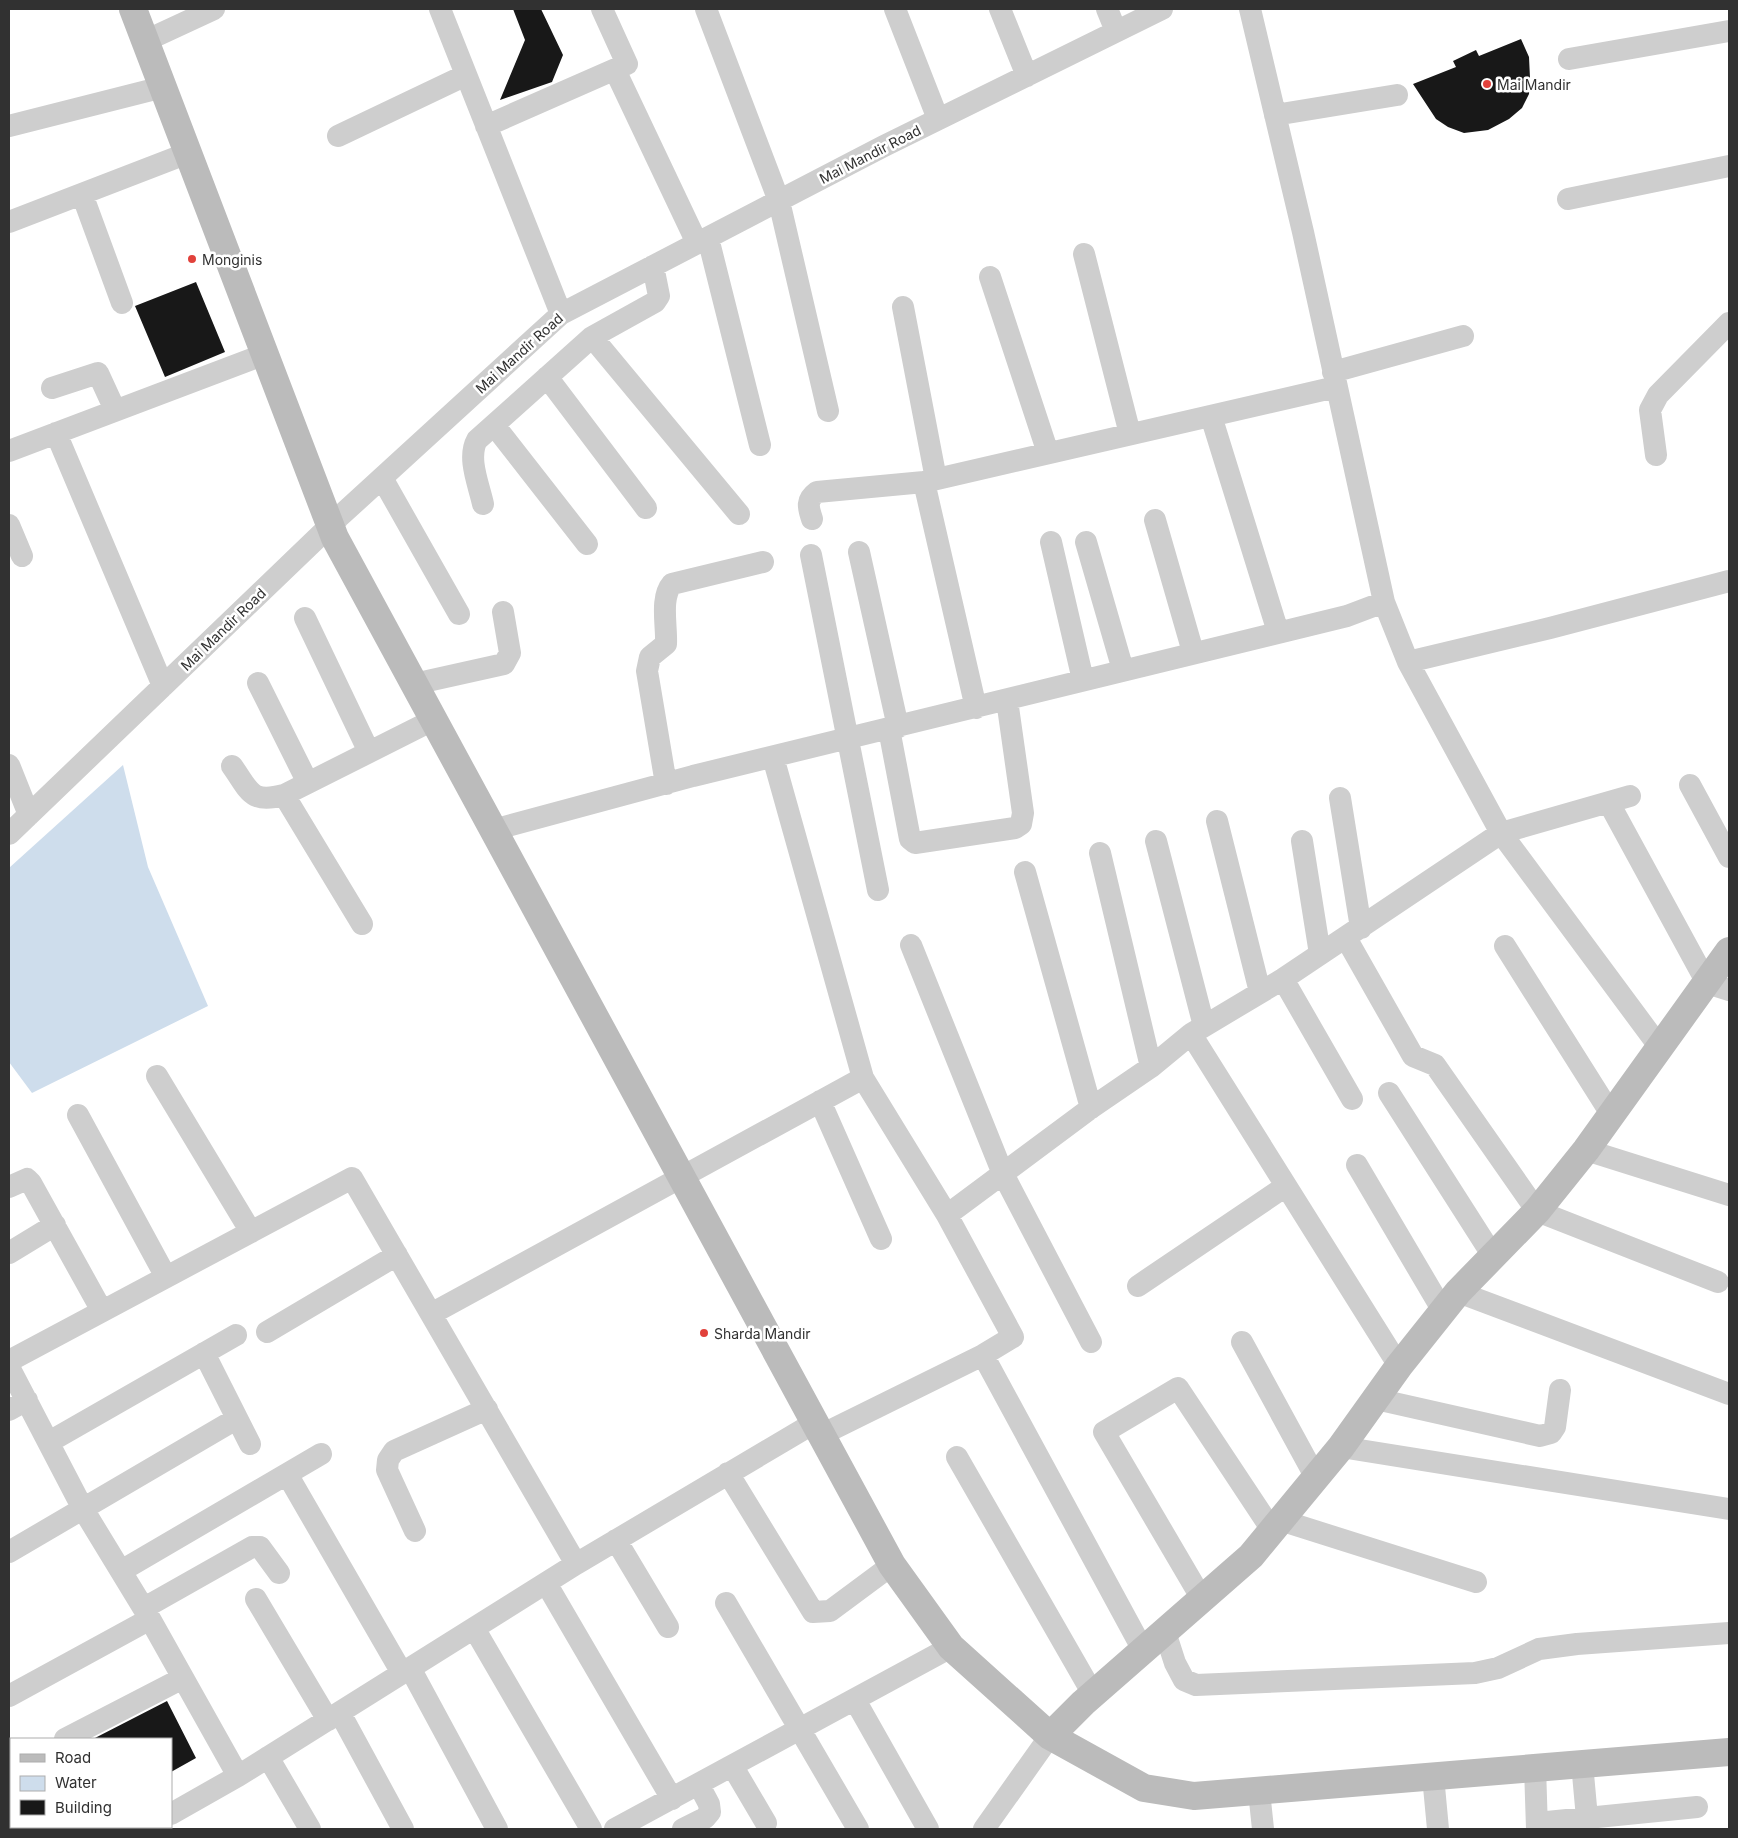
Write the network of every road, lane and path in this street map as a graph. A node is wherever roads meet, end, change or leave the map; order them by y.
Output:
1 (133, 9) edge
2 (214, 9) edge
3 (440, 9) edge
4 (602, 9) edge
5 (706, 9) edge
6 (895, 9) edge
7 (1000, 9) edge
8 (1107, 9) edge
9 (1162, 9) edge
10 (1250, 9) edge
11 (1116, 31) junction
12 (1729, 31) edge
13 (145, 41) junction
14 (1569, 59) dead end
15 (615, 70) junction
16 (466, 75) junction
17 (1026, 76) junction
18 (163, 87) junction
19 (1397, 95) dead end
20 (1275, 115) junction
21 (938, 119) junction
22 (9, 126) edge
23 (486, 126) junction
24 (338, 136) dead end
25 (188, 153) junction
26 (1729, 166) edge
27 (82, 194) junction
28 (1568, 199) dead end
29 (779, 201) junction
30 (9, 222) edge
31 (703, 240) junction
32 (1084, 254) dead end
33 (654, 266) junction
34 (990, 277) dead end
35 (122, 303) dead end
36 (903, 307) dead end
37 (561, 314) junction
38 (1729, 323) edge
39 (1463, 336) dead end
40 (592, 337) junction
41 (265, 354) junction
42 (547, 377) junction
43 (1334, 379) junction
44 (52, 388) dead end
45 (115, 410) junction
46 (828, 411) dead end
47 (1211, 416) junction
48 (494, 425) junction
49 (56, 433) junction
50 (1130, 434) junction
51 (760, 445) dead end
52 (9, 450) edge
53 (1048, 453) junction
54 (1656, 456) dead end
55 (382, 478) junction
56 (930, 480) junction
57 (484, 504) dead end
58 (646, 508) dead end
59 (739, 514) dead end
60 (812, 519) dead end
61 (1155, 520) dead end
62 (9, 524) edge
63 (330, 526) junction
64 (1051, 542) dead end
65 (1086, 542) dead end
66 (587, 544) dead end
67 (859, 552) dead end
68 (811, 555) dead end
69 (22, 556) dead end
70 (763, 562) dead end
71 (1729, 581) edge
72 (1384, 602) junction
73 (503, 612) dead end
74 (459, 614) dead end
75 (305, 618) dead end
76 (1278, 632) junction
77 (1193, 652) junction
78 (1408, 662) junction
79 (1123, 670) junction
80 (1083, 680) junction
81 (258, 683) dead end
82 (414, 684) junction
83 (163, 686) junction
84 (1007, 700) junction
85 (976, 708) junction
86 (433, 720) junction
87 (893, 728) junction
88 (849, 739) junction
89 (369, 752) junction
90 (774, 757) junction
91 (9, 765) edge
92 (232, 766) dead end
93 (308, 783) junction
94 (666, 784) junction
95 (1690, 785) dead end
96 (284, 795) junction
97 (1630, 796) dead end
98 (1340, 798) dead end
99 (1609, 803) junction
100 (29, 815) junction
101 (1217, 821) dead end
102 (493, 830) junction
103 (1501, 832) junction
104 (9, 834) edge
105 (1156, 841) dead end
106 (1302, 841) dead end
107 (1100, 852) dead end
108 (1729, 857) edge
109 (1025, 872) dead end
110 (878, 890) dead end
111 (362, 924) dead end
112 (1353, 933) junction
113 (911, 945) dead end
114 (1505, 946) dead end
115 (1729, 951) edge
116 (1320, 954) junction
117 (1283, 979) junction
118 (1718, 986) edge
119 (1260, 992) junction
120 (1197, 1030) junction
121 (1661, 1049) junction
122 (1151, 1066) junction
123 (157, 1076) dead end
124 (863, 1078) junction
125 (1389, 1092) dead end
126 (1352, 1099) dead end
127 (820, 1101) junction
128 (1091, 1108) junction
129 (1611, 1114) junction
130 (78, 1115) dead end
131 (1586, 1150) junction
132 (1357, 1165) dead end
133 (1002, 1174) junction
134 (680, 1176) junction
135 (1286, 1186) junction
136 (9, 1187) edge
137 (1729, 1195) edge
138 (1537, 1211) junction
139 (947, 1215) junction
140 (54, 1225) junction
141 (251, 1232) junction
142 (881, 1239) dead end
143 (9, 1253) edge
144 (397, 1255) junction
145 (1493, 1256) junction
146 (166, 1278) junction
147 (1718, 1282) dead end
148 (1138, 1286) dead end
149 (1450, 1302) junction
150 (102, 1311) junction
151 (431, 1314) junction
152 (267, 1332) dead end
153 (236, 1335) dead end
154 (1092, 1342) dead end
155 (1242, 1342) dead end
156 (204, 1353) junction
157 (983, 1355) junction
158 (9, 1361) edge
159 (1399, 1366) junction
160 (9, 1367) edge
161 (1560, 1390) dead end
162 (1729, 1394) edge
163 (1376, 1399) junction
164 (18, 1405) edge
165 (487, 1409) junction
166 (236, 1419) junction
167 (817, 1429) junction
168 (49, 1442) junction
169 (250, 1444) dead end
170 (1341, 1447) junction
171 (321, 1454) dead end
172 (958, 1457) dead end
173 (728, 1473) junction
174 (287, 1474) junction
175 (1314, 1476) junction
176 (83, 1509) junction
177 (1729, 1509) edge
178 (1276, 1525) junction
179 (415, 1531) dead end
180 (616, 1540) junction
181 (9, 1552) edge
182 (576, 1564) junction
183 (892, 1565) junction
184 (121, 1571) junction
185 (279, 1573) dead end
186 (1476, 1582) dead end
187 (546, 1583) junction
188 (256, 1599) dead end
189 (1202, 1599) junction
190 (726, 1603) dead end
191 (147, 1613) junction
192 (668, 1627) dead end
193 (474, 1628) junction
194 (1164, 1632) junction
195 (1729, 1633) edge
196 (950, 1647) junction
197 (1143, 1650) junction
198 (406, 1671) junction
199 (183, 1678) junction
200 (1093, 1694) junction
201 (9, 1696) edge
202 (855, 1700) junction
203 (334, 1716) junction
204 (799, 1730) junction
205 (1050, 1736) junction
206 (67, 1738) edge
207 (1729, 1752) edge
208 (268, 1757) junction
209 (1582, 1763) junction
210 (733, 1767) junction
211 (1535, 1767) junction
212 (238, 1776) junction
213 (1433, 1776) junction
214 (699, 1785) junction
215 (1259, 1791) junction
216 (672, 1799) junction
217 (1696, 1807) dead end
218 (172, 1813) edge
219 (1587, 1818) junction
220 (766, 1823) dead end
221 (1537, 1826) edge
222 (310, 1829) edge
223 (403, 1829) edge
224 (497, 1829) edge
225 (591, 1829) edge
226 (615, 1829) edge
227 (683, 1829) edge
228 (858, 1829) edge
229 (928, 1829) edge
230 (984, 1829) edge
231 (1262, 1829) edge
232 (1438, 1829) edge

1 - 13 main road
2 - 13 street
3 - 16 street
4 - 15 street
5 - 29 street
6 - 21 street
7 - 17 street
8 - 11 street
9 - 11 street, Mai Mandir Road
10 - 20 street
11 - 17 street, Mai Mandir Road
12 - 14 street
13 - 18 main road
15 - 23 street
15 - 31 street
16 - 23 street
16 - 24 street
17 - 21 street, Mai Mandir Road
18 - 22 street
18 - 25 main road
19 - 20 street
20 - 43 street
21 - 29 street, Mai Mandir Road
23 - 37 street
25 - 27 street
25 - 41 main road
26 - 28 street
27 - 30 street
27 - 35 street
29 - 31 street, Mai Mandir Road
29 - 46 street
31 - 33 street, Mai Mandir Road
31 - 51 street
32 - 50 street
33 - 37 street, Mai Mandir Road
33 - 40 street
34 - 53 street
36 - 56 street
37 - 55 street, Mai Mandir Road
38 - 54 street
39 - 43 street
40 - 42 street
40 - 59 street
41 - 45 street
41 - 63 main road
42 - 48 street
42 - 58 street
43 - 47 street
43 - 72 street
44 - 45 street
45 - 49 street
47 - 50 street
47 - 76 street
48 - 57 street
48 - 66 street
49 - 52 street
49 - 83 street
50 - 53 street
53 - 56 street
55 - 63 street, Mai Mandir Road
55 - 74 street
56 - 60 street
56 - 85 street
61 - 77 street
62 - 69 street
63 - 82 main road
63 - 83 street, Mai Mandir Road
64 - 80 street
65 - 79 street
67 - 87 street
68 - 88 street
70 - 94 street
71 - 78 street
72 - 76 street
72 - 78 street
73 - 82 street
75 - 89 street
76 - 77 street
77 - 79 street
78 - 103 street
79 - 80 street
80 - 84 street
81 - 93 street
82 - 86 main road
83 - 100 street, Mai Mandir Road
84 - 85 street
84 - 87 street
85 - 87 street
86 - 89 street
86 - 102 main road
87 - 88 street
88 - 90 street
88 - 110 street
89 - 93 street
90 - 94 street
90 - 124 street
91 - 100 street
92 - 96 street
93 - 96 street
94 - 102 street
95 - 108 street
96 - 111 street
97 - 99 street
98 - 112 street
99 - 103 street
99 - 118 street
100 - 104 street, Mai Mandir Road
101 - 119 street
102 - 134 main road
103 - 112 street
103 - 121 street
105 - 120 street
106 - 116 street
107 - 122 street
109 - 128 street
112 - 116 street
112 - 138 street
113 - 133 street
114 - 129 street
115 - 118 main road
116 - 117 street
117 - 119 street
117 - 126 street
118 - 121 main road
119 - 120 street
120 - 122 street
120 - 135 street
121 - 129 main road
122 - 128 street
123 - 141 street
124 - 127 street
124 - 139 street
125 - 145 street
127 - 134 street
127 - 142 street
128 - 133 street
129 - 131 main road
130 - 146 street
131 - 137 street
131 - 138 main road
132 - 149 street
133 - 139 street
133 - 154 street
134 - 151 street
134 - 167 main road
135 - 148 street
135 - 159 street
136 - 140 street
138 - 145 main road
138 - 147 street
139 - 157 street
140 - 143 street
140 - 150 street
141 - 144 street
141 - 146 street
144 - 151 street
144 - 152 street
145 - 149 main road
146 - 150 street
149 - 159 main road
149 - 162 street
150 - 158 street
151 - 165 street
153 - 156 street
155 - 175 street
156 - 166 street
156 - 168 street
157 - 167 street
157 - 197 street
159 - 163 main road
160 - 164 street
161 - 163 street
163 - 170 main road
164 - 168 street
165 - 179 street
165 - 182 street
166 - 169 street
166 - 176 street
167 - 173 street
167 - 183 main road
168 - 176 street
170 - 175 main road
170 - 177 street
171 - 174 street
172 - 200 street
173 - 180 street
173 - 183 street
174 - 184 street
174 - 198 street
175 - 178 main road
176 - 181 street
176 - 184 street
178 - 186 street
178 - 189 main road
178 - 189 street
180 - 182 street
180 - 192 street
182 - 187 street
183 - 196 main road
184 - 191 street
185 - 191 street
187 - 193 street
187 - 216 street
188 - 203 street
189 - 194 main road
190 - 204 street
191 - 199 street
191 - 201 street
193 - 198 street
193 - 225 street
194 - 195 street
194 - 197 main road
196 - 202 street
196 - 205 main road
197 - 200 main road
198 - 203 street
198 - 224 street
199 - 206 street
199 - 212 street
200 - 205 main road
202 - 204 street
202 - 229 street
203 - 208 street
203 - 223 street
204 - 210 street
204 - 228 street
205 - 215 main road
205 - 230 street
207 - 209 main road
208 - 212 street
208 - 222 street
209 - 211 main road
209 - 219 street
210 - 214 street
210 - 220 street
211 - 213 main road
211 - 221 street
212 - 218 street
213 - 215 main road
213 - 232 street
214 - 216 street
214 - 227 street
215 - 231 street
216 - 226 street
217 - 219 street
219 - 221 street

